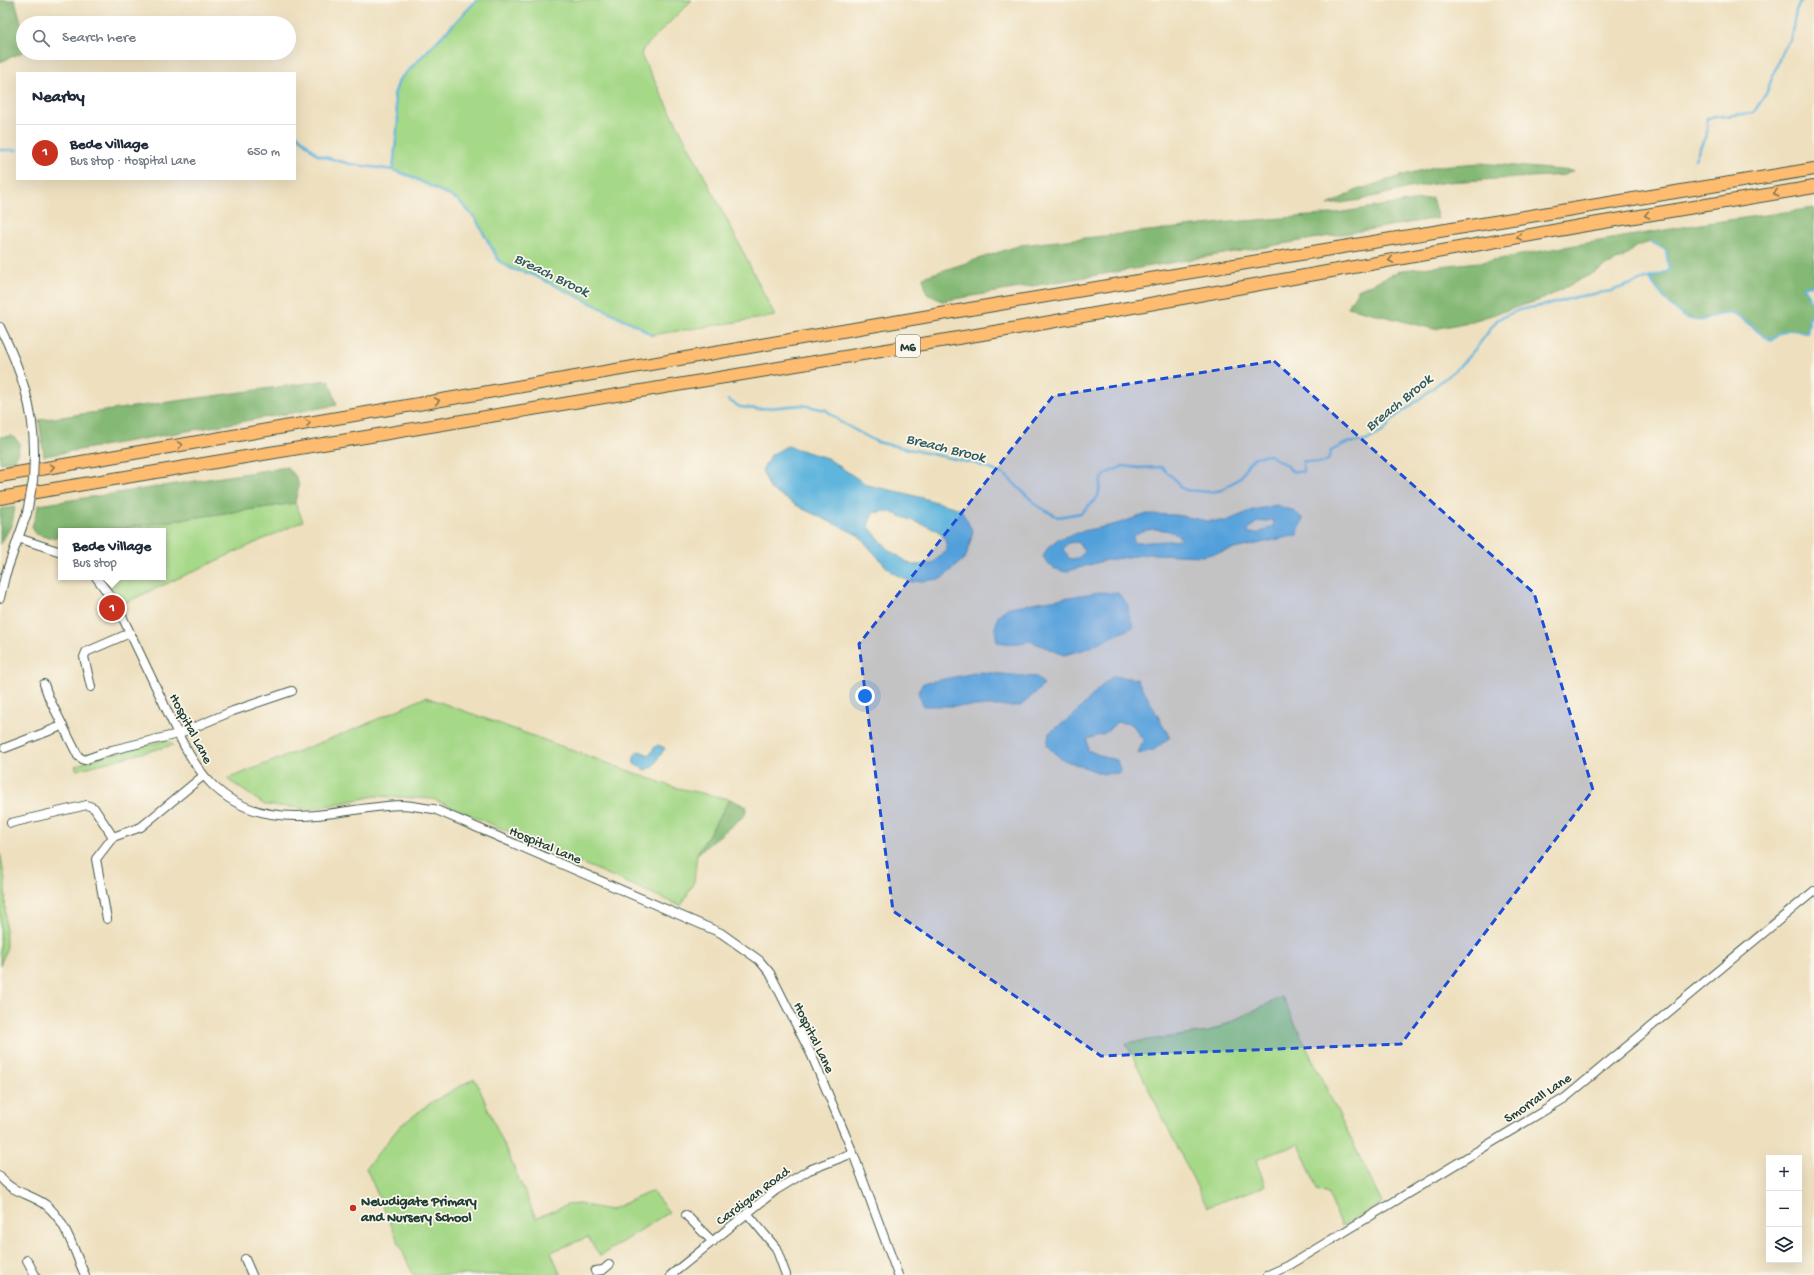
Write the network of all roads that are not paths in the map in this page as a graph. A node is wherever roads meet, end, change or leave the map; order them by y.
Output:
1 (1814, 168) edge
2 (1814, 187) edge
3 (0, 326) edge
4 (0, 476) edge
5 (0, 498) edge
6 (18, 538) junction
7 (58, 551) edge
8 (98, 580) edge
9 (0, 598) edge
10 (130, 633) junction
11 (44, 684) dead end
12 (91, 687) dead end
13 (292, 691) dead end
14 (62, 726) junction
15 (178, 734) junction
16 (6, 748) dead end
17 (203, 776) junction
18 (10, 823) dead end
19 (113, 836) junction
20 (1814, 891) edge
21 (107, 919) dead end
22 (853, 1153) junction
23 (0, 1176) edge
24 (747, 1213) junction
25 (686, 1215) dead end
26 (713, 1242) junction
27 (246, 1259) dead end
28 (27, 1260) dead end
29 (35, 1275) edge
30 (84, 1275) edge
31 (252, 1275) edge
32 (671, 1275) edge
33 (786, 1275) edge
34 (898, 1275) edge
35 (1268, 1275) edge

4 -> 1 highway, M6
2 -> 5 highway, M6
3 - 6 street, bridge
6 - 7 street
6 - 9 street
8 - 10 street, Hospital Lane
10 - 12 street
10 - 15 street, Hospital Lane
11 - 14 street
13 - 15 street
14 - 15 street
14 - 16 street
15 - 17 street, Hospital Lane
17 - 19 street
17 - 22 street, Hospital Lane
18 - 19 street
19 - 21 street
20 - 35 street, Smorrall Lane
22 - 24 street, Cardigan Road
22 - 34 street, Hospital Lane
23 - 30 street
24 - 26 street, Cardigan Road
24 - 33 street
25 - 26 street, Cardigan Road
26 - 32 street, Cardigan Road
27 - 31 street
28 - 29 street

